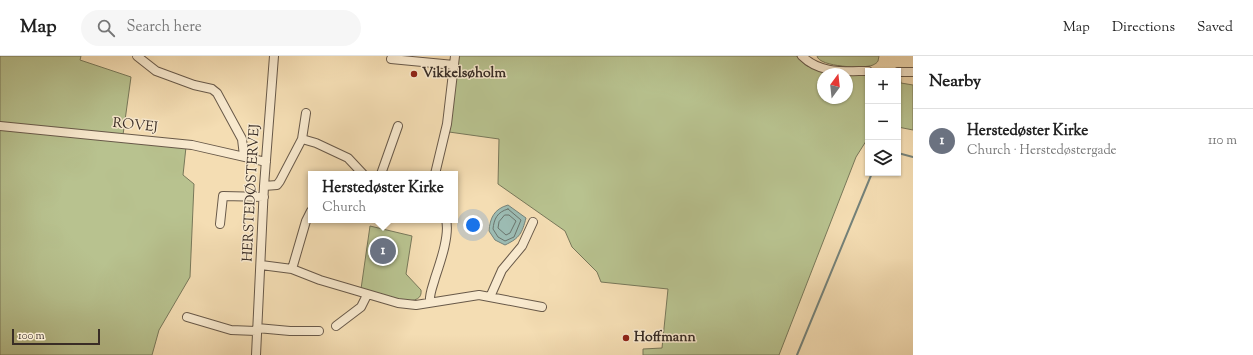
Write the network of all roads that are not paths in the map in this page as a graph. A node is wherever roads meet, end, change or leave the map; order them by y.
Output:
1 (137, 56) edge
2 (273, 56) edge
3 (456, 56) edge
4 (802, 56) edge
5 (391, 59) dead end
6 (454, 65) junction
7 (865, 71) edge
8 (901, 72) edge
9 (913, 72) edge
10 (306, 113) dead end
11 (0, 126) edge
12 (398, 126) dead end
13 (302, 139) junction
14 (244, 156) junction
15 (266, 162) junction
16 (360, 171) edge
17 (382, 171) edge
18 (436, 171) edge
19 (264, 186) junction
20 (264, 197) junction
21 (308, 216) edge
22 (533, 222) dead end
23 (446, 223) edge
24 (220, 224) dead end
25 (261, 265) junction
26 (292, 269) junction
27 (367, 295) junction
28 (490, 296) junction
29 (430, 302) junction
30 (542, 308) dead end
31 (187, 317) dead end
32 (336, 326) dead end
33 (257, 330) junction
34 (319, 331) dead end
35 (256, 355) edge

1 - 14 street
2 - 15 street, HERSTEDØSTERVEJ
3 - 6 street
4 - 7 street
5 - 6 street
6 - 18 street
8 - 9 street
10 - 13 street
11 - 14 street, ROVEJ
12 - 17 street
13 - 16 street
13 - 19 street
14 - 15 street, ROVEJ
15 - 19 street, HERSTEDØSTERVEJ
19 - 20 street, HERSTEDØSTERVEJ
20 - 24 street
20 - 25 street, HERSTEDØSTERVEJ
21 - 26 street
22 - 28 street
23 - 29 street
25 - 26 street
25 - 33 street, HERSTEDØSTERVEJ
26 - 27 street
27 - 29 street
27 - 32 street
28 - 29 street
28 - 30 street
31 - 33 street
33 - 34 street
33 - 35 street, HERSTEDØSTERVEJ

